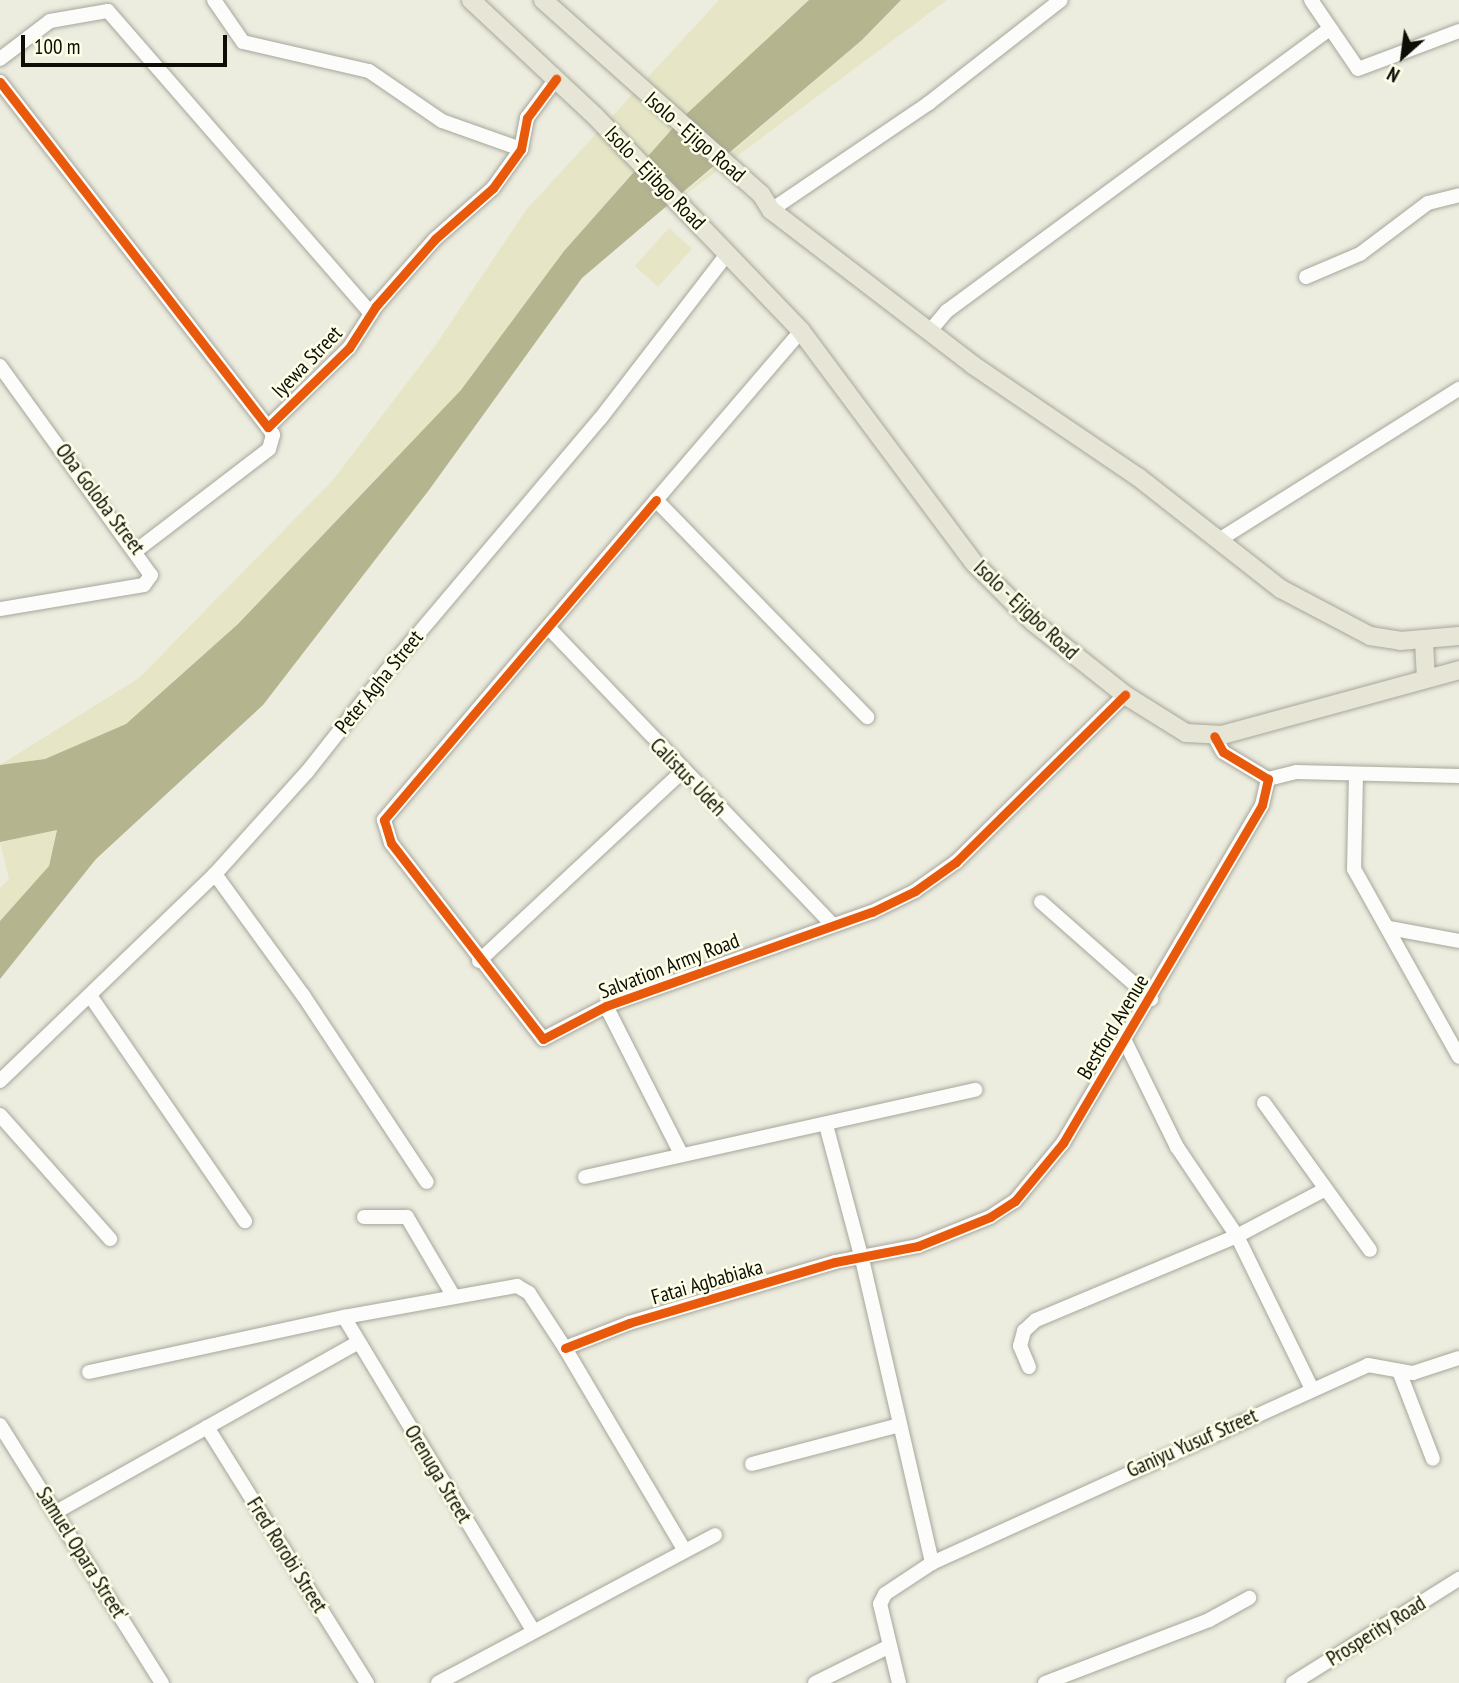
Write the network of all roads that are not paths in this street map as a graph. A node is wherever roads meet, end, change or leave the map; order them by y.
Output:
1 (214, 0) edge
2 (471, 0) edge
3 (543, 0) edge
4 (1061, 0) edge
5 (1311, 0) edge
6 (1330, 29) junction
7 (1459, 31) edge
8 (0, 60) edge
9 (556, 79) junction
10 (0, 82) edge
11 (521, 149) junction
12 (1459, 195) edge
13 (766, 202) junction
14 (721, 247) junction
15 (1306, 277) dead end
16 (370, 314) junction
17 (801, 331) junction
18 (930, 331) junction
19 (0, 366) edge
20 (1459, 389) edge
21 (268, 427) junction
22 (656, 500) junction
23 (1219, 540) junction
24 (137, 550) junction
25 (0, 609) edge
26 (548, 627) junction
27 (1459, 636) edge
28 (1424, 641) junction
29 (1459, 670) edge
30 (1426, 678) junction
31 (1125, 695) junction
32 (867, 717) dead end
33 (1214, 736) junction
34 (682, 772) junction
35 (1356, 775) junction
36 (1459, 776) edge
37 (1268, 779) junction
38 (215, 874) junction
39 (1041, 902) dead end
40 (832, 924) junction
41 (1389, 928) junction
42 (1459, 941) edge
43 (479, 961) junction
44 (91, 997) junction
45 (1151, 999) junction
46 (606, 1006) junction
47 (1125, 1041) junction
48 (1459, 1057) edge
49 (0, 1082) edge
50 (975, 1090) dead end
51 (1264, 1103) dead end
52 (0, 1115) edge
53 (826, 1125) junction
54 (681, 1154) junction
55 (585, 1177) dead end
56 (427, 1182) dead end
57 (1324, 1190) junction
58 (364, 1217) dead end
59 (245, 1221) dead end
60 (1237, 1236) junction
61 (110, 1239) dead end
62 (1370, 1250) dead end
63 (862, 1259) junction
64 (453, 1295) junction
65 (344, 1317) junction
66 (359, 1342) junction
67 (565, 1348) junction
68 (1459, 1358) edge
69 (1029, 1367) dead end
70 (1399, 1371) junction
71 (89, 1373) dead end
72 (1312, 1389) junction
73 (0, 1425) edge
74 (900, 1425) junction
75 (207, 1427) junction
76 (1433, 1459) dead end
77 (752, 1464) dead end
78 (56, 1512) junction
79 (715, 1535) dead end
80 (684, 1549) junction
81 (932, 1563) junction
82 (1459, 1579) edge
83 (1249, 1598) dead end
84 (533, 1630) junction
85 (888, 1647) junction
86 (162, 1683) edge
87 (367, 1683) edge
88 (438, 1683) edge
89 (815, 1683) edge
90 (900, 1683) edge
91 (1045, 1683) edge
92 (1293, 1683) edge

1 - 11 street
2 - 9 main road
3 - 13 main road, Isolo - Ejigo Road
4 - 13 street
5 - 6 street
6 - 7 street
6 - 18 street
8 - 16 street
9 - 11 street, Iyewa Street
9 - 14 main road, Isolo - Ejibgo Road
10 - 21 street, Iyewa Street
11 - 16 street, Iyewa Street
12 - 15 street
13 - 18 main road
14 - 17 main road, Isolo - Ejigbo Road
14 - 38 street, Peter Agha Street
16 - 21 street, Iyewa Street
17 - 22 street
17 - 31 main road, Isolo - Ejigbo Road
18 - 23 main road
19 - 24 street, Oba Goloba Street
20 - 23 street
21 - 24 street
22 - 26 street
22 - 32 street
23 - 28 main road
24 - 25 street, Oba Goloba Street
26 - 34 street, Calistus Udeh
26 - 43 street, Salvation Army Road
27 - 28 main road
28 - 30 main road
29 - 30 main road, Isolo - Ejigbo Road
30 - 33 main road, Isolo - Ejigbo Road
31 - 33 main road, Isolo - Ejigbo Road
31 - 40 street, Salvation Army Road
33 - 37 street
34 - 40 street, Calistus Udeh
34 - 43 street
35 - 36 street
35 - 37 street
35 - 41 street
37 - 45 street, Bestford Avenue
38 - 44 street, Peter Agha Street
38 - 56 street
39 - 45 street
40 - 46 street, Salvation Army Road
41 - 42 street
41 - 48 street
43 - 46 street, Salvation Army Road
44 - 49 street, Peter Agha Street
44 - 59 street
45 - 47 street, Bestford Avenue
46 - 54 street
47 - 60 street
47 - 63 street, Bestford Avenue
50 - 53 street
51 - 57 street
52 - 61 street
53 - 54 street
53 - 63 street
54 - 55 street
57 - 60 street
57 - 62 street
58 - 64 street
60 - 69 street
60 - 72 street
63 - 67 street, Fatai Agbabiaka
63 - 74 street
64 - 65 street
64 - 67 street
65 - 66 street, Orenuga Street
65 - 71 street
66 - 75 street
66 - 84 street, Orenuga Street
67 - 80 street
68 - 70 street, Ganiyu Yusuf Street
70 - 72 street, Ganiyu Yusuf Street
70 - 76 street
72 - 81 street, Ganiyu Yusuf Street
73 - 78 street, Samuel Opara Street'
74 - 77 street
74 - 81 street
75 - 78 street
75 - 87 street, Fred Rorobi Street
78 - 86 street, Samuel Opara Street'
79 - 80 street
80 - 84 street
81 - 85 street, Ganiyu Yusuf Street
82 - 92 street, Prosperity Road
83 - 91 street
84 - 88 street
85 - 89 street
85 - 90 street, Ganiyu Yusuf Street

